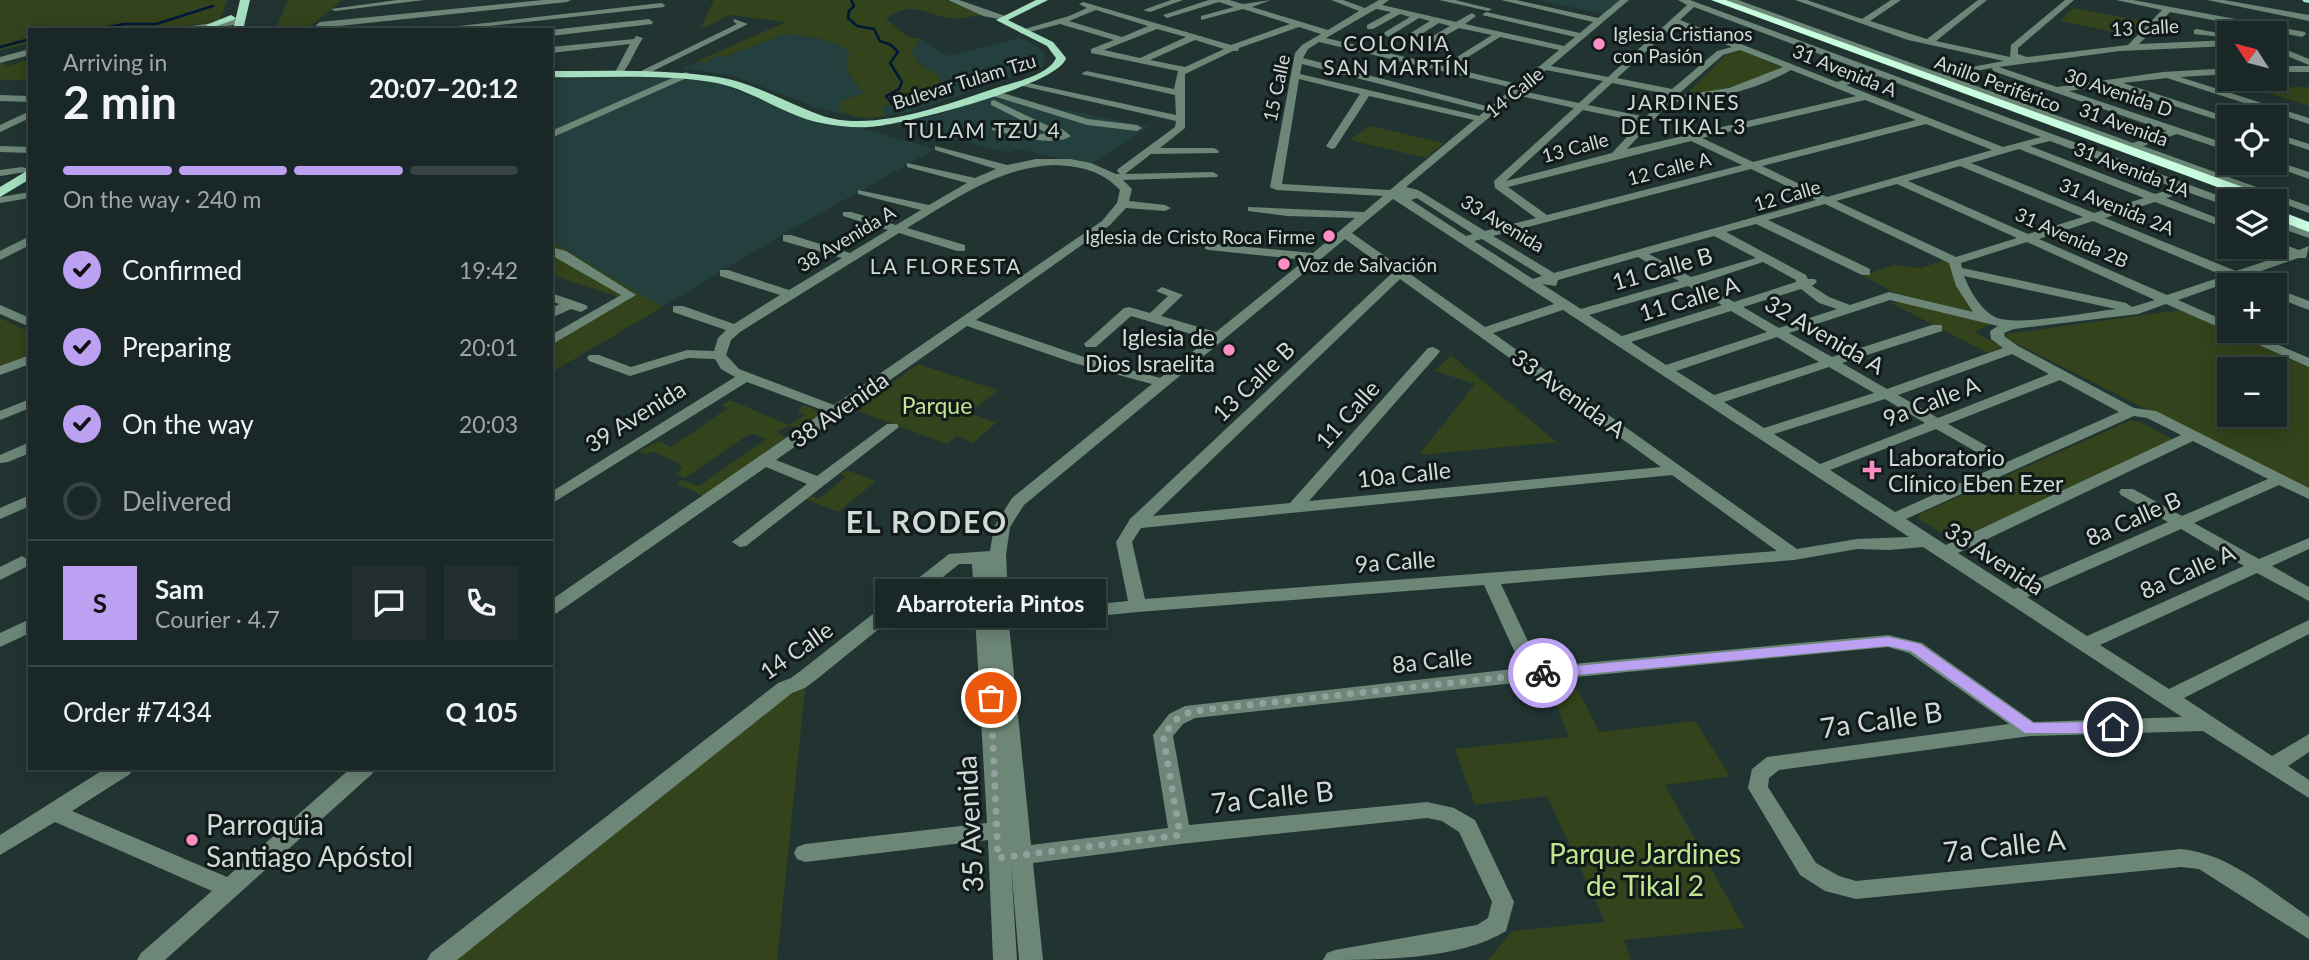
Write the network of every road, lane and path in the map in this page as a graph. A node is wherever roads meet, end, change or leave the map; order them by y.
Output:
1 (234, 0) edge
2 (244, 0) edge
3 (346, 0) edge
4 (421, 0) edge
5 (567, 0) edge
6 (952, 0) edge
7 (972, 0) edge
8 (1030, 0) edge
9 (1043, 0) edge
10 (1180, 0) edge
11 (1198, 0) edge
12 (1220, 0) edge
13 (1267, 0) edge
14 (1335, 0) edge
15 (1385, 0) edge
16 (1443, 0) edge
17 (1505, 0) edge
18 (1625, 0) edge
19 (1716, 0) edge
20 (1730, 0) edge
21 (1799, 0) edge
22 (1897, 0) edge
23 (1983, 0) edge
24 (2070, 0) edge
25 (2120, 0) edge
26 (2211, 0) edge
27 (394, 1) edge
28 (1691, 1) edge
29 (662, 2) edge
30 (1813, 2) edge
31 (485, 4) edge
32 (962, 4) junction
33 (1083, 5) dead end
34 (1250, 6) edge
35 (1094, 8) junction
36 (1370, 8) junction
37 (335, 9) junction
38 (2168, 9) junction
39 (1147, 10) dead end
40 (1398, 12) junction
41 (1417, 16) junction
42 (1472, 16) dead end
43 (1000, 17) junction
44 (1203, 18) dead end
45 (2309, 18) edge
46 (1438, 20) junction
47 (737, 21) dead end
48 (1059, 21) junction
49 (1600, 21) junction
50 (649, 22) junction
51 (1675, 22) junction
52 (1863, 22) junction
53 (1746, 23) junction
54 (211, 24) joint
55 (234, 24) edge
56 (481, 24) junction
57 (1298, 24) junction
58 (1458, 25) junction
59 (1156, 26) junction
60 (318, 27) edge
61 (1210, 27) dead end
62 (1370, 27) dead end
63 (182, 28) edge
64 (447, 28) edge
65 (1022, 31) junction
66 (2197, 32) dead end
67 (2305, 32) edge
68 (553, 33) edge
69 (1328, 33) junction
70 (1388, 34) dead end
71 (1499, 34) junction
72 (1787, 35) junction
73 (1412, 36) dead end
74 (1581, 36) junction
75 (2217, 36) edge
76 (1194, 37) junction
77 (1317, 39) junction
78 (1121, 40) junction
79 (637, 41) junction
80 (1929, 42) junction
81 (1427, 43) dead end
82 (2287, 43) edge
83 (2217, 45) edge
84 (2132, 46) junction
85 (2217, 46) edge
86 (1740, 47) junction
87 (2014, 47) junction
88 (1234, 48) junction
89 (1565, 49) junction
90 (2287, 49) edge
91 (553, 50) edge
92 (1246, 51) dead end
93 (2287, 52) edge
94 (28, 53) edge
95 (2309, 53) edge
96 (1460, 59) dead end
97 (0, 60) edge
98 (1298, 60) junction
99 (2019, 60) junction
100 (1140, 61) junction
101 (2309, 62) edge
102 (1993, 63) junction
103 (1544, 67) junction
104 (1790, 67) junction
105 (2287, 69) edge
106 (2309, 69) edge
107 (1185, 70) junction
108 (553, 72) edge
109 (620, 72) junction
110 (643, 72) junction
111 (2217, 72) edge
112 (1086, 74) dead end
113 (685, 75) junction
114 (1293, 75) junction
115 (1874, 75) dead end
116 (2162, 75) junction
117 (1943, 77) junction
118 (1611, 80) junction
119 (2107, 81) junction
120 (1019, 84) junction
121 (1836, 85) junction
122 (1517, 89) junction
123 (1979, 90) junction
124 (2058, 90) junction
125 (1366, 92) junction
126 (1180, 93) junction
127 (1671, 96) junction
128 (976, 97) junction
129 (1865, 97) junction
130 (0, 98) edge
131 (28, 99) edge
132 (2283, 102) dead end
133 (2258, 105) edge
134 (2272, 105) edge
135 (1583, 106) junction
136 (1492, 110) junction
137 (2287, 114) edge
138 (28, 115) edge
139 (2217, 117) edge
140 (2039, 118) junction
141 (1182, 119) junction
142 (1480, 120) junction
143 (1646, 120) junction
144 (1926, 121) junction
145 (2309, 121) edge
146 (1087, 122) junction
147 (28, 125) edge
148 (4, 126) edge
149 (996, 128) dead end
150 (1137, 128) dead end
151 (2178, 131) junction
152 (1637, 132) junction
153 (553, 134) edge
154 (1051, 134) junction
155 (1691, 137) junction
156 (2052, 137) junction
157 (2287, 140) edge
158 (1670, 143) junction
159 (2217, 144) edge
160 (1331, 146) dead end
161 (2020, 146) junction
162 (2133, 146) junction
163 (2309, 147) edge
164 (939, 148) dead end
165 (0, 149) edge
166 (28, 150) edge
167 (1151, 151) junction
168 (1214, 151) dead end
169 (2003, 151) junction
170 (1616, 155) junction
171 (1524, 161) junction
172 (1962, 163) junction
173 (911, 165) dead end
174 (1752, 165) junction
175 (1007, 169) junction
176 (2287, 169) edge
177 (27, 170) edge
178 (1556, 172) junction
179 (0, 173) edge
180 (1118, 174) junction
181 (1213, 176) dead end
182 (2309, 176) edge
183 (1899, 181) junction
184 (977, 182) junction
185 (0, 184) edge
186 (1499, 184) junction
187 (1276, 187) joint
188 (2187, 188) junction
189 (2235, 189) edge
190 (862, 192) dead end
191 (0, 193) edge
192 (1396, 193) junction
193 (2217, 193) edge
194 (28, 195) edge
195 (2155, 198) junction
196 (2217, 199) edge
197 (0, 200) edge
198 (1829, 201) junction
199 (1123, 204) junction
200 (1165, 208) dead end
201 (2287, 208) edge
202 (931, 209) junction
203 (1252, 209) dead end
204 (2309, 210) edge
205 (847, 214) dead end
206 (1364, 215) junction
207 (2309, 216) edge
208 (1543, 217) junction
209 (2094, 218) junction
210 (2287, 219) edge
211 (1760, 221) junction
212 (2217, 222) edge
213 (2287, 226) edge
214 (2309, 227) edge
215 (898, 229) junction
216 (1343, 232) junction
217 (1718, 233) junction
218 (1483, 234) junction
219 (2309, 234) edge
220 (1704, 237) junction
221 (787, 238) dead end
222 (2027, 238) junction
223 (1463, 240) junction
224 (28, 241) edge
225 (1209, 246) dead end
226 (15, 248) junction
227 (961, 248) dead end
228 (2287, 248) edge
229 (28, 252) edge
230 (553, 252) edge
231 (1641, 254) junction
232 (2306, 254) edge
233 (0, 256) edge
234 (852, 257) junction
235 (1313, 257) junction
236 (1757, 262) junction
237 (1956, 265) junction
238 (1400, 272) junction
239 (1866, 272) dead end
240 (724, 273) dead end
241 (2227, 273) edge
242 (2249, 273) edge
243 (1552, 277) junction
244 (1688, 281) junction
245 (1532, 283) junction
246 (1807, 284) junction
247 (2217, 284) edge
248 (1161, 291) dead end
249 (790, 294) junction
250 (2287, 297) edge
251 (553, 299) edge
252 (2169, 302) junction
253 (1565, 305) junction
254 (2309, 306) edge
255 (1731, 307) junction
256 (0, 309) edge
257 (678, 309) dead end
258 (1850, 309) junction
259 (2138, 310) junction
260 (553, 313) edge
261 (1152, 318) junction
262 (966, 321) junction
263 (28, 322) edge
264 (2217, 322) edge
265 (1999, 325) junction
266 (1937, 328) dead end
267 (735, 329) junction
268 (1484, 332) junction
269 (1777, 333) junction
270 (1217, 337) junction
271 (553, 340) edge
272 (1620, 341) junction
273 (2263, 343) edge
274 (1091, 344) dead end
275 (2013, 349) junction
276 (1433, 351) dead end
277 (719, 355) junction
278 (594, 358) dead end
279 (28, 360) edge
280 (1827, 362) junction
281 (2309, 363) edge
282 (1664, 370) junction
283 (0, 371) edge
284 (2062, 374) junction
285 (747, 376) junction
286 (1161, 382) junction
287 (1884, 395) junction
288 (1712, 401) junction
289 (28, 404) edge
290 (837, 411) junction
291 (2131, 412) junction
292 (0, 416) edge
293 (1935, 424) junction
294 (892, 427) dead end
295 (1762, 433) junction
296 (2190, 438) junction
297 (28, 448) edge
298 (1987, 452) dead end
299 (3, 459) dead end
300 (764, 460) junction
301 (1677, 470) junction
302 (1818, 470) junction
303 (819, 483) junction
304 (2272, 483) junction
305 (2127, 492) dead end
306 (2309, 494) edge
307 (553, 498) edge
308 (28, 501) edge
309 (2309, 501) edge
310 (1294, 508) junction
311 (0, 514) edge
312 (1893, 519) junction
313 (2180, 522) junction
314 (1136, 523) junction
315 (740, 541) dead end
316 (1926, 541) junction
317 (2309, 543) edge
318 (1945, 552) junction
319 (1801, 554) junction
320 (989, 557) junction
321 (22, 562) dead end
322 (2257, 566) junction
323 (0, 574) edge
324 (1490, 579) junction
325 (2309, 595) edge
326 (2012, 597) junction
327 (1138, 606) junction
328 (553, 608) edge
329 (993, 621) junction
330 (28, 626) edge
331 (2309, 626) edge
332 (0, 641) edge
333 (2085, 644) junction
334 (1534, 674) junction
335 (2168, 698) junction
336 (2206, 723) junction
337 (2031, 729) junction
338 (2309, 742) edge
339 (2272, 766) junction
340 (120, 770) edge
341 (363, 770) edge
342 (2309, 790) edge
343 (54, 812) junction
344 (997, 830) junction
345 (1180, 835) junction
346 (0, 846) edge
347 (805, 853) dead end
348 (1021, 855) junction
349 (998, 858) junction
350 (1833, 884) joint
351 (229, 888) junction
352 (2309, 929) edge
353 (149, 960) edge
354 (439, 960) edge
355 (1004, 960) edge
356 (1031, 960) edge
357 (1335, 960) edge

1 - 55 main road
2 - 55 main road
3 - 37 street
4 - 27 street
5 - 31 street
6 - 32 street
7 - 32 street
8 - 43 main road
9 - 43 main road
10 - 39 street
11 - 12 street
12 - 34 street
13 - 34 street
14 - 36 street
15 - 36 street, 15 Calle
16 - 74 street
17 - 49 street
18 - 49 street, 14 Calle
19 - 140 highway, Anillo Periférico
20 - 117 street, 31 Avenida
21 - 30 street, 30 Avenida D
22 - 52 street
23 - 80 street
24 - 87 street
25 - 38 street
26 - 45 street
27 - 37 street
28 - 51 street
28 - 53 street, 31 Avenida
28 - 72 highway, Anillo Periférico
29 - 50 street
29 - 56 street
30 - 52 street, 30 Avenida D
31 - 56 street
31 - 60 street
32 - 43 street
33 - 35 street
34 - 44 street
34 - 57 street
34 - 61 street
35 - 48 street
35 - 59 street
36 - 40 street
36 - 69 street, 15 Calle
37 - 60 street
38 - 67 street
38 - 84 street
40 - 41 street
40 - 62 street
41 - 46 street
41 - 70 street
42 - 58 street
43 - 65 main road, Bulevar Tulam Tzu
43 - 128 main road, Bulevar Tulam Tzu
46 - 58 street
46 - 73 street
47 - 110 street
48 - 65 street
48 - 78 street
49 - 74 street, 14 Calle
50 - 68 street
50 - 79 street
51 - 86 street, 31 Avenida A
51 - 118 street
52 - 80 street, 30 Avenida D
53 - 72 highway
53 - 156 street, 31 Avenida
54 - 55 main road
54 - 63 street
56 - 64 street
57 - 69 street
57 - 88 street
58 - 71 street
58 - 81 street
59 - 76 street
59 - 78 street
65 - 120 main road, Bulevar Tulam Tzu
66 - 75 street
67 - 82 street
69 - 77 street, 15 Calle
71 - 89 street
71 - 96 street
72 - 193 highway, Anillo Periférico
74 - 89 street, 14 Calle
76 - 88 street
76 - 100 street
77 - 98 street, 15 Calle
77 - 122 street
78 - 100 street
79 - 91 street
79 - 109 street
80 - 102 street, 30 Avenida D
83 - 84 street, 13 Calle
84 - 99 street, 13 Calle
85 - 102 street, 13 Calle
86 - 104 street, 31 Avenida A
86 - 127 street
87 - 99 street
87 - 102 street
88 - 92 street
88 - 107 street
89 - 103 street, 14 Calle
90 - 95 street
93 - 101 street
94 - 97 street
98 - 114 street, 15 Calle
98 - 136 street
99 - 102 street, 13 Calle
100 - 107 street
102 - 117 street, 13 Calle
102 - 124 street, 30 Avenida D
103 - 118 street
103 - 122 street, 14 Calle
104 - 121 street, 31 Avenida A
104 - 127 street
105 - 106 street
107 - 126 street
108 - 109 main road, Bulevar Tulam Tzu
109 - 110 main road, Bulevar Tulam Tzu
110 - 113 main road, Bulevar Tulam Tzu
110 - 128 main road, Bulevar Tulam Tzu
111 - 116 street
112 - 126 street
113 - 128 main road, Bulevar Tulam Tzu
113 - 153 street
114 - 125 street
114 - 187 street, 15 Calle
115 - 121 street
116 - 119 street
116 - 133 street
117 - 123 street, 31 Avenida
118 - 127 street
118 - 135 street
119 - 124 street
119 - 139 street
120 - 128 main road, Bulevar Tulam Tzu
120 - 141 street
121 - 129 street, 31 Avenida A
122 - 135 street
122 - 136 street, 14 Calle
123 - 140 highway
123 - 162 street, 31 Avenida
124 - 151 street, 30 Avenida D
125 - 142 street
125 - 160 street
126 - 141 street
127 - 143 street
128 - 146 street
128 - 154 street
129 - 144 street, 31 Avenida A
129 - 155 street, 13 Calle
130 - 131 street
132 - 134 street
135 - 143 street
135 - 171 street
136 - 142 street, 14 Calle
137 - 145 street
138 - 148 street
140 - 189 highway, Anillo Periférico
141 - 167 street
142 - 192 street, 14 Calle
143 - 152 street
144 - 169 street, 31 Avenida A
144 - 174 street, 12 Calle A
146 - 150 street
146 - 154 street
147 - 148 street
149 - 154 street
151 - 159 street, 30 Avenida D
151 - 162 street
152 - 158 street
152 - 170 street
155 - 158 street, 13 Calle
155 - 174 street
156 - 161 street, 12 Calle
156 - 188 street, 31 Avenida
157 - 163 street
158 - 170 street, 13 Calle
161 - 169 street, 12 Calle
161 - 195 street, 31 Avenida 1A
162 - 204 street, 31 Avenida
164 - 175 street
165 - 166 street
167 - 168 street
167 - 180 street
169 - 172 street, 12 Calle
170 - 178 street, 13 Calle
171 - 178 street
171 - 186 street
172 - 183 street, 12 Calle
172 - 209 street, 31 Avenida 2A
173 - 184 street
174 - 198 street
174 - 208 street, 12 Calle A
175 - 180 street
175 - 184 street, 38 Avenida A
176 - 182 street
177 - 179 street
177 - 185 main road
177 - 191 main road
178 - 186 street, 13 Calle
180 - 181 street
180 - 199 street
183 - 198 street, 12 Calle
183 - 222 street, 31 Avenida 2B
184 - 202 street, 38 Avenida A
186 - 208 street
187 - 192 street, 33 Avenida
188 - 195 street
188 - 196 street, 31 Avenida
190 - 202 street
192 - 206 street, 14 Calle
192 - 218 street, 33 Avenida
192 - 223 street, 33 Avenida
194 - 197 street
195 - 209 street
195 - 212 street, 31 Avenida 1A
198 - 211 street, 12 Calle
198 - 237 street
199 - 200 street
199 - 262 street, 38 Avenida
201 - 207 highway
202 - 215 street, 38 Avenida A
203 - 206 street
205 - 215 street
206 - 216 street, 14 Calle
208 - 218 street, 12 Calle A
209 - 222 street
209 - 241 street, 31 Avenida 2A
210 - 214 highway
211 - 217 street, 12 Calle
211 - 239 street
213 - 219 street
215 - 227 street
215 - 234 street, 38 Avenida A
216 - 235 street, 14 Calle
216 - 238 street, 33 Avenida A
217 - 220 street, 12 Calle
217 - 246 street
218 - 223 street, 12 Calle A
218 - 243 street, 33 Avenida
220 - 231 street, 12 Calle
220 - 236 street
221 - 234 street
222 - 237 street
222 - 252 street, 31 Avenida 2B
223 - 245 street, 33 Avenida
224 - 226 street
225 - 235 street
226 - 229 street
226 - 233 street
228 - 232 street
230 - 271 street
231 - 243 street, 12 Calle
231 - 244 street, 32 Avenida A
232 - 242 street
234 - 249 street, 38 Avenida A
235 - 270 street, 14 Calle
236 - 244 street, 11 Calle B
236 - 246 street
237 - 259 street
237 - 265 street
238 - 268 street, 33 Avenida A
238 - 314 street, 13 Calle B
240 - 249 street
243 - 245 street, 12 Calle
243 - 253 street, 33 Avenida
244 - 253 street, 11 Calle B
244 - 255 street, 32 Avenida A
245 - 253 street, 33 Avenida
246 - 255 street, 11 Calle A
246 - 258 street
247 - 252 street
248 - 261 street
249 - 267 street, 38 Avenida A
250 - 254 street
251 - 260 street
252 - 259 street
252 - 264 street, 31 Avenida 2B
253 - 268 street, 11 Calle B
253 - 272 street, 33 Avenida
255 - 269 street, 32 Avenida A
255 - 272 street, 11 Calle A
256 - 263 street
257 - 267 street
258 - 265 street
258 - 269 street
259 - 265 street
261 - 270 street
261 - 274 street
262 - 286 street
262 - 290 street, 38 Avenida
265 - 275 street
266 - 280 street
267 - 277 street, 38 Avenida A
268 - 301 street, 33 Avenida A
269 - 280 street, 32 Avenida A
269 - 282 street
270 - 286 street, 14 Calle
272 - 282 street, 33 Avenida
273 - 281 street
275 - 284 street
275 - 287 street
276 - 310 street, 11 Calle
277 - 278 street
277 - 285 street
279 - 283 street
280 - 287 street, 32 Avenida A
280 - 288 street
282 - 288 street, 33 Avenida
284 - 291 street
284 - 293 street, 9a Calle A
285 - 290 street
285 - 307 street, 39 Avenida
286 - 320 street, 14 Calle
287 - 293 street, 32 Avenida A
287 - 295 street
288 - 295 street, 33 Avenida
289 - 292 street
290 - 300 street, 38 Avenida
291 - 296 street
291 - 312 street
293 - 298 street, 32 Avenida A
293 - 302 street, 9a Calle A
294 - 303 street
295 - 302 street, 33 Avenida
296 - 304 street
296 - 306 street
296 - 318 street
297 - 299 street
300 - 303 street
300 - 328 street, 38 Avenida
301 - 310 street, 10a Calle
301 - 319 street, 33 Avenida A
302 - 312 street, 33 Avenida
303 - 315 street
304 - 309 street
304 - 313 street, 8a Calle B
305 - 313 street
308 - 311 street
310 - 314 street, 10a Calle
312 - 316 street, 33 Avenida
313 - 322 street
313 - 326 street, 8a Calle B
314 - 327 street
316 - 318 street, 33 Avenida
316 - 319 street, 9a Calle
317 - 322 street, 8a Calle A
318 - 326 street, 33 Avenida
319 - 324 street, 9a Calle
320 - 329 street, 35 Avenida
320 - 354 street, 14 Calle
321 - 323 street
322 - 325 street
322 - 333 street, 8a Calle A
324 - 327 street, 9a Calle
324 - 334 street
326 - 333 street, 33 Avenida
327 - 329 street, 9a Calle
329 - 344 street, 35 Avenida
329 - 348 street, 35 Avenida
330 - 332 street
331 - 335 street
333 - 335 street, 33 Avenida
334 - 337 street, 8a Calle
334 - 345 street, 8a Calle
335 - 336 street, 33 Avenida
336 - 337 street, 7a Calle B
336 - 339 street, 33 Avenida
337 - 350 street, 7a Calle B
338 - 339 street
339 - 342 street, 33 Avenida
340 - 343 street
341 - 351 street
343 - 346 street
343 - 351 street
344 - 347 street
344 - 349 street, 35 Avenida
345 - 348 street, 7a Calle B
345 - 357 street, 7a Calle B
348 - 349 street, 7a Calle B
348 - 356 street, 35 Avenida
349 - 355 street, 35 Avenida
350 - 352 street, 7a Calle A
351 - 353 street

